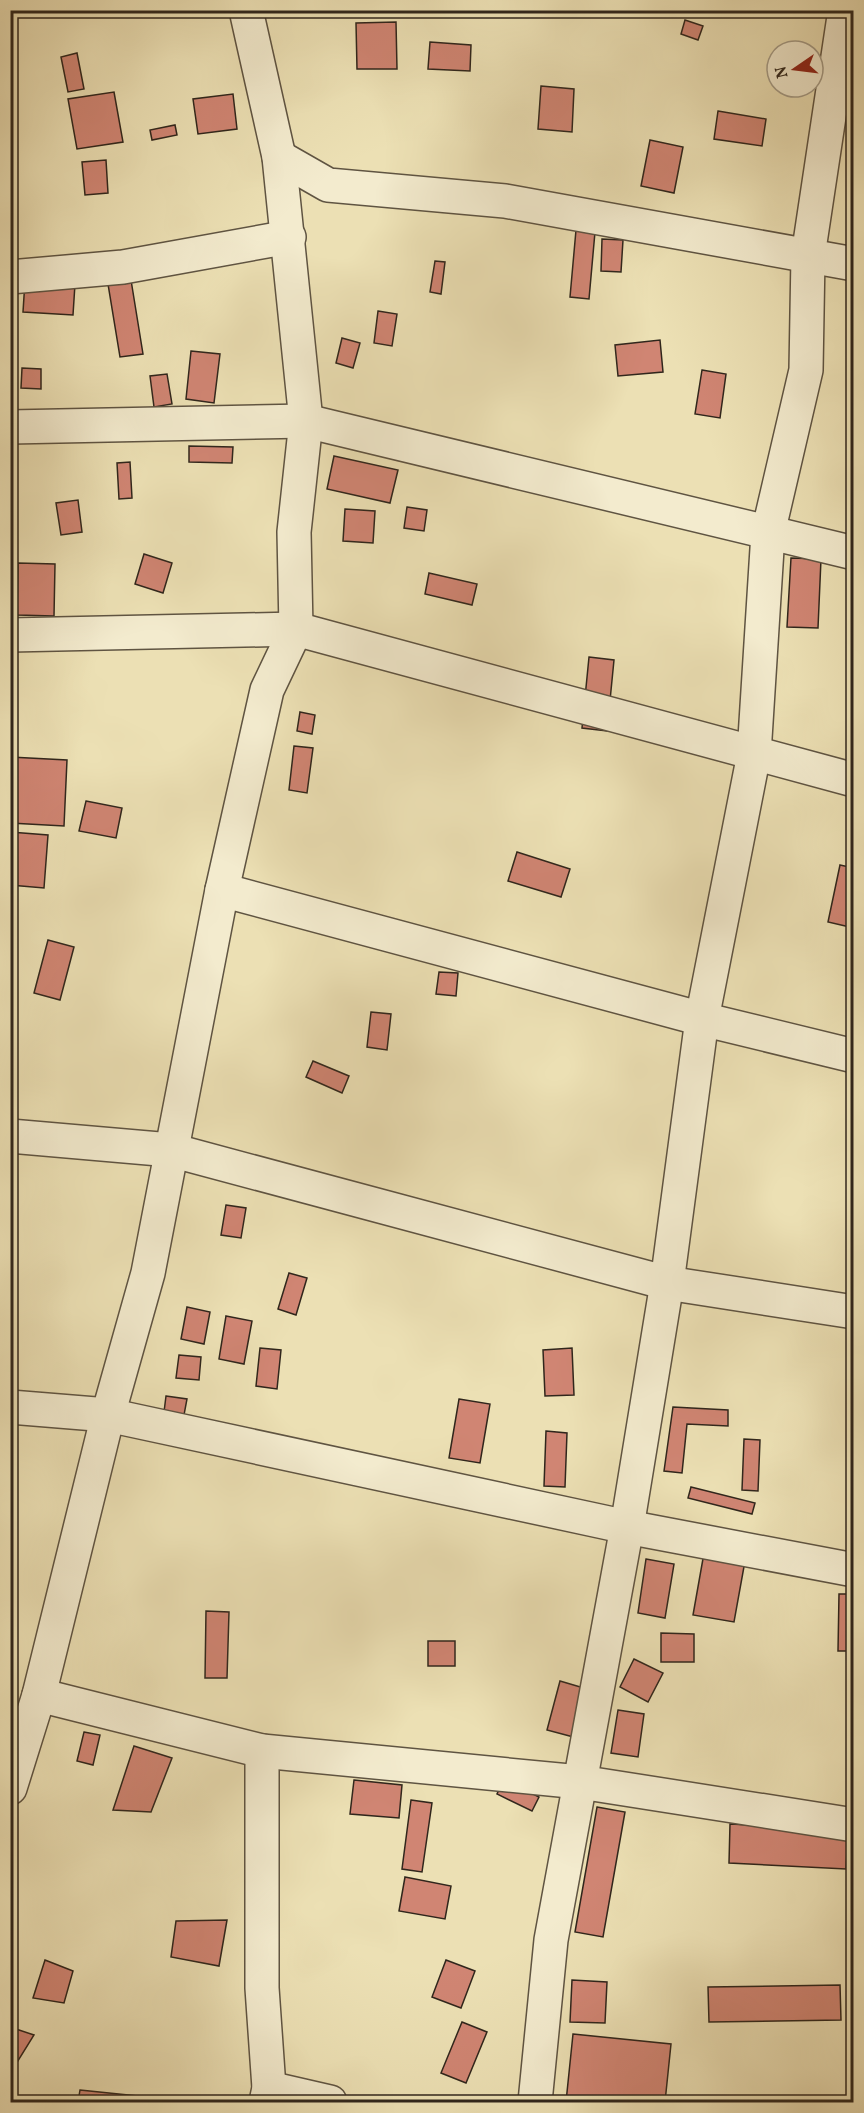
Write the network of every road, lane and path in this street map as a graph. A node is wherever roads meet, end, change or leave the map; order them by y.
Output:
1 (246, 10) edge
2 (845, 10) edge
3 (279, 157) junction
4 (289, 237) junction
5 (808, 256) junction
6 (854, 264) edge
7 (10, 277) edge
8 (306, 421) junction
9 (10, 427) edge
10 (768, 533) junction
11 (854, 553) edge
12 (296, 629) junction
13 (10, 635) edge
14 (754, 754) junction
15 (854, 780) edge
16 (222, 890) junction
17 (702, 1019) junction
18 (854, 1056) edge
19 (10, 1136) edge
20 (171, 1150) junction
21 (667, 1283) junction
22 (854, 1312) edge
23 (10, 1407) edge
24 (108, 1416) junction
25 (627, 1527) junction
26 (854, 1570) edge
27 (39, 1695) junction
28 (262, 1751) junction
29 (580, 1782) junction
30 (10, 1788) edge
31 (854, 1825) edge
32 (267, 2095) edge
33 (330, 2103) edge
34 (535, 2103) edge

1 - 3 street
2 - 5 street
3 - 4 street
3 - 5 street
4 - 7 street
4 - 8 street
5 - 6 street
5 - 10 street
8 - 9 street
8 - 10 street
8 - 12 street
10 - 11 street
10 - 14 street
12 - 13 street
12 - 14 street
12 - 16 street
14 - 15 street
14 - 17 street
16 - 17 street
16 - 20 street
17 - 18 street
17 - 21 street
19 - 20 street
20 - 21 street
20 - 24 street
21 - 22 street
21 - 25 street
23 - 24 street
24 - 25 street
24 - 27 street
25 - 26 street
25 - 29 street
27 - 28 street
27 - 30 street
28 - 29 street
28 - 32 street
29 - 31 street
29 - 34 street
32 - 33 street

